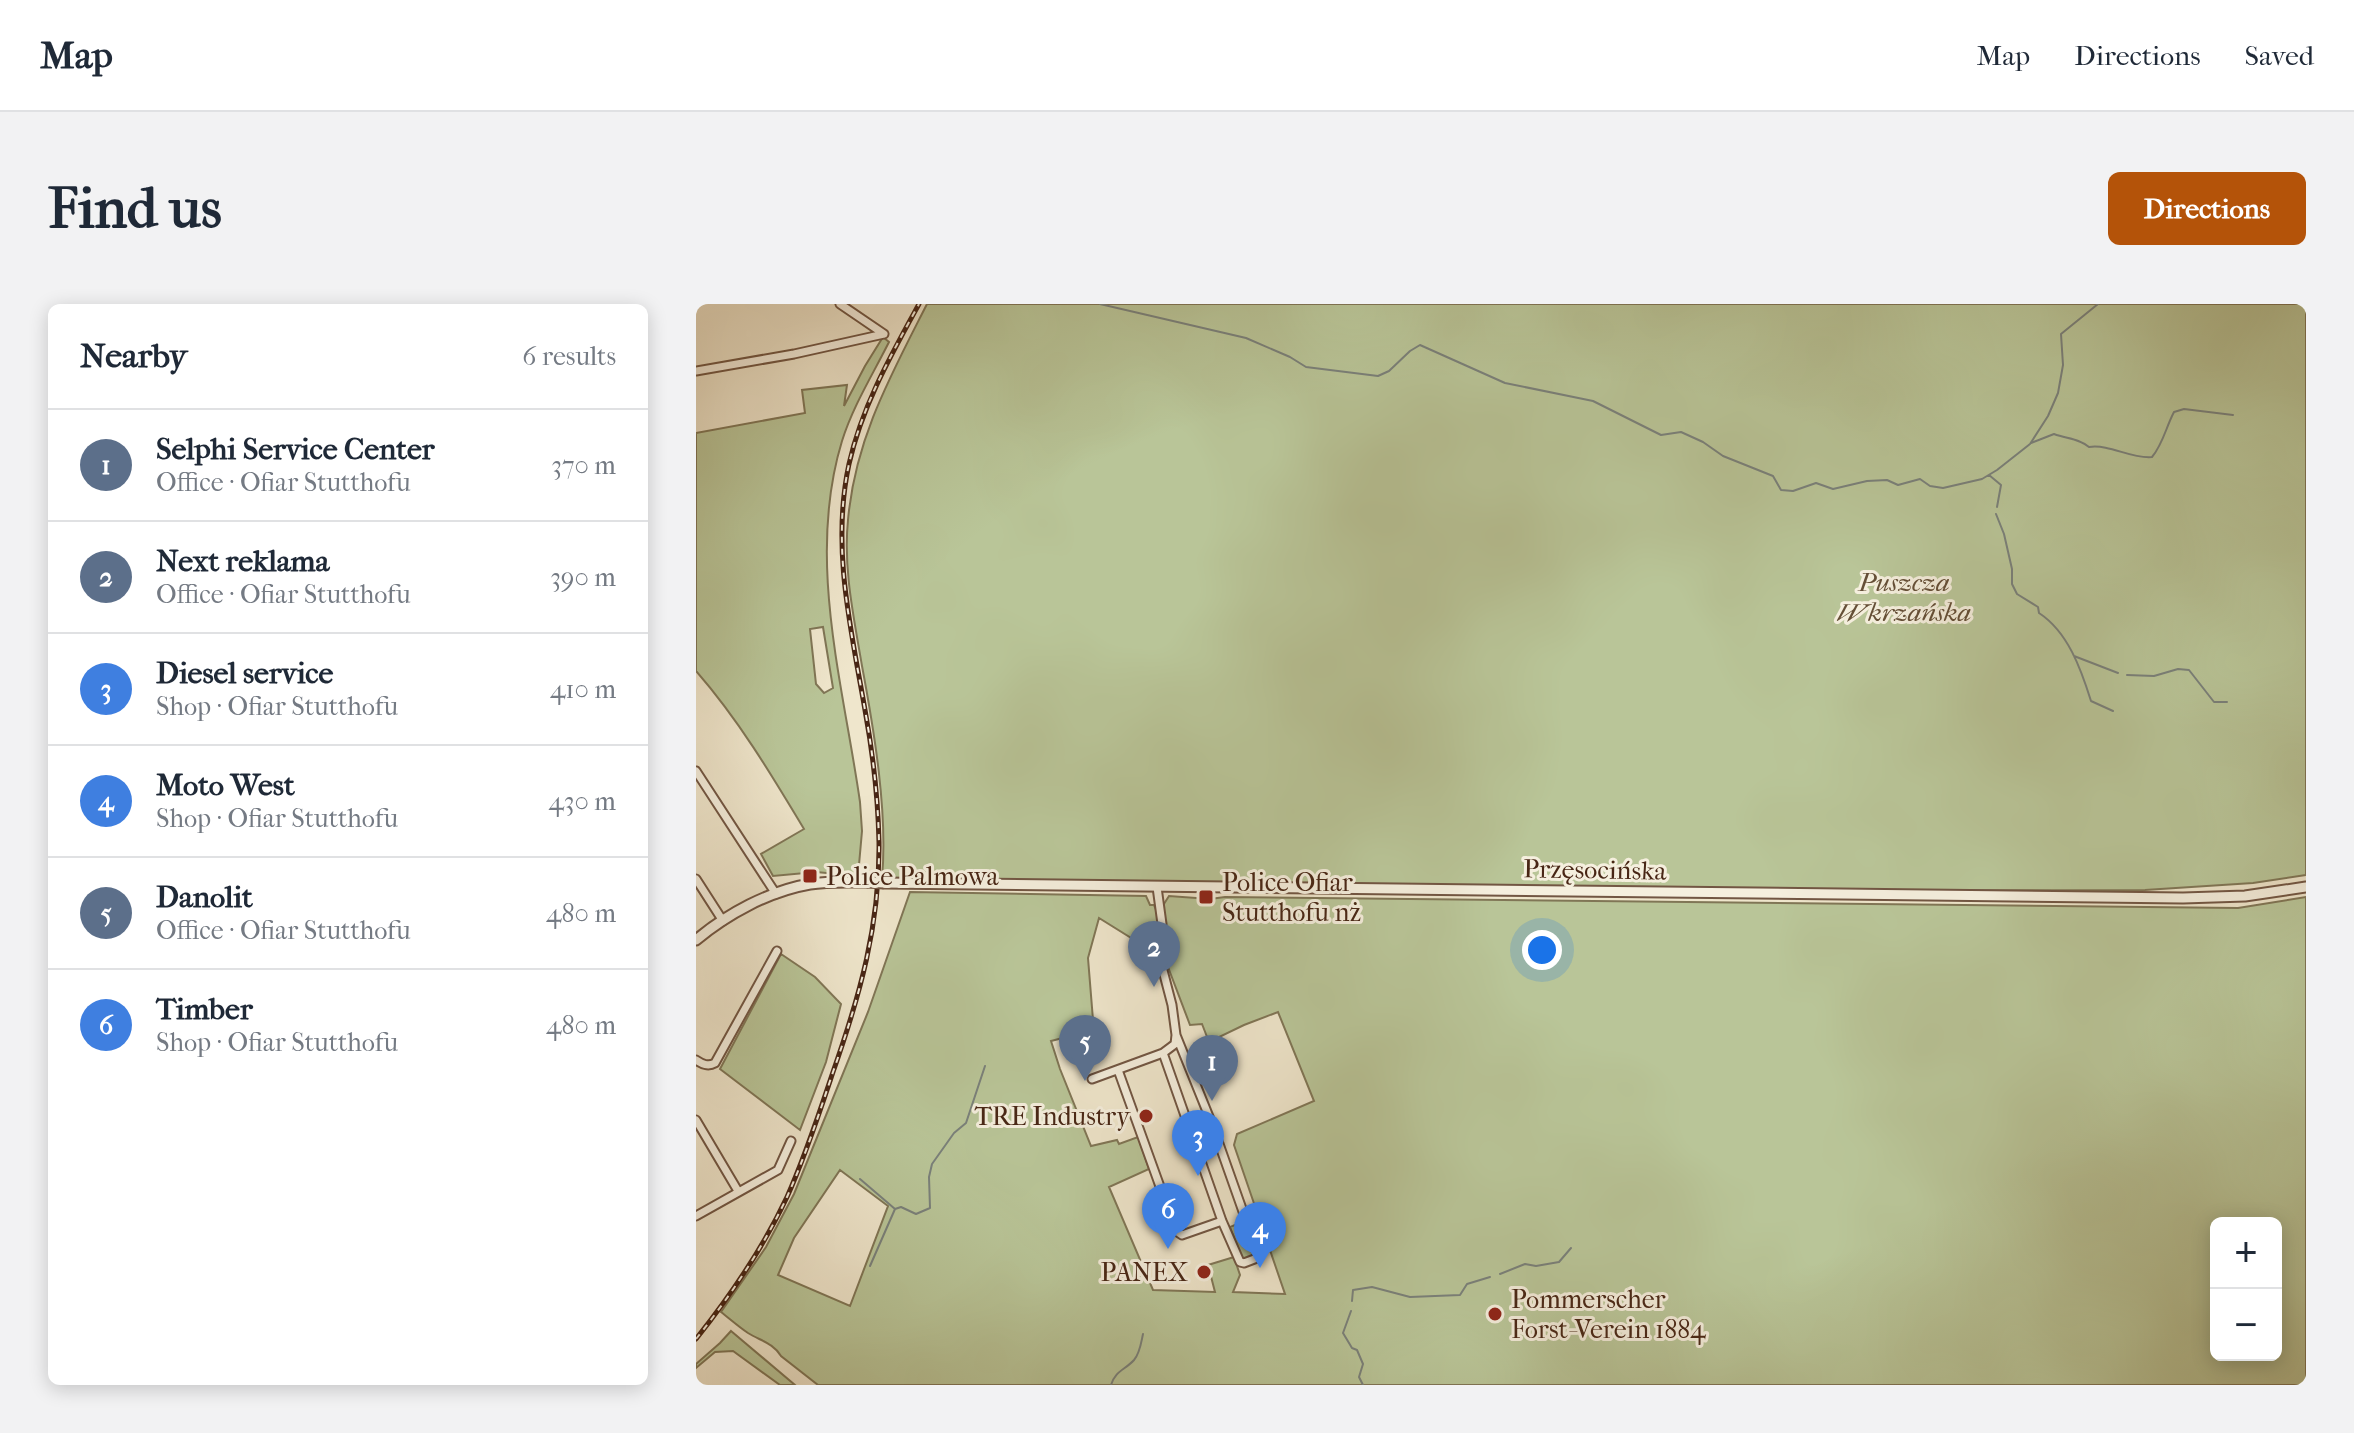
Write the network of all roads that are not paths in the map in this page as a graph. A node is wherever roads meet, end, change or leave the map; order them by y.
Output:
1 (840, 304) edge
2 (696, 371) edge
3 (696, 771) edge
4 (696, 879) edge
5 (1157, 887) junction
6 (2306, 887) edge
7 (776, 894) junction
8 (723, 921) junction
9 (696, 940) edge
10 (777, 951) dead end
11 (1176, 1035) junction
12 (1163, 1053) junction
13 (696, 1060) edge
14 (1118, 1070) junction
15 (1092, 1079) dead end
16 (696, 1120) edge
17 (791, 1141) dead end
18 (738, 1191) junction
19 (697, 1213) edge
20 (1222, 1221) junction

1 - 2 street
3 - 7 street
4 - 8 street
5 - 6 street, Przęsocińska
5 - 7 street, Przęsocińska, bridge
5 - 11 street
7 - 8 street, Przęsocińska
8 - 9 street, Przęsocińska
10 - 13 street
11 - 12 street
11 - 20 street
12 - 14 street
12 - 20 street
14 - 15 street
14 - 20 street
16 - 18 street
17 - 18 street
18 - 19 street

